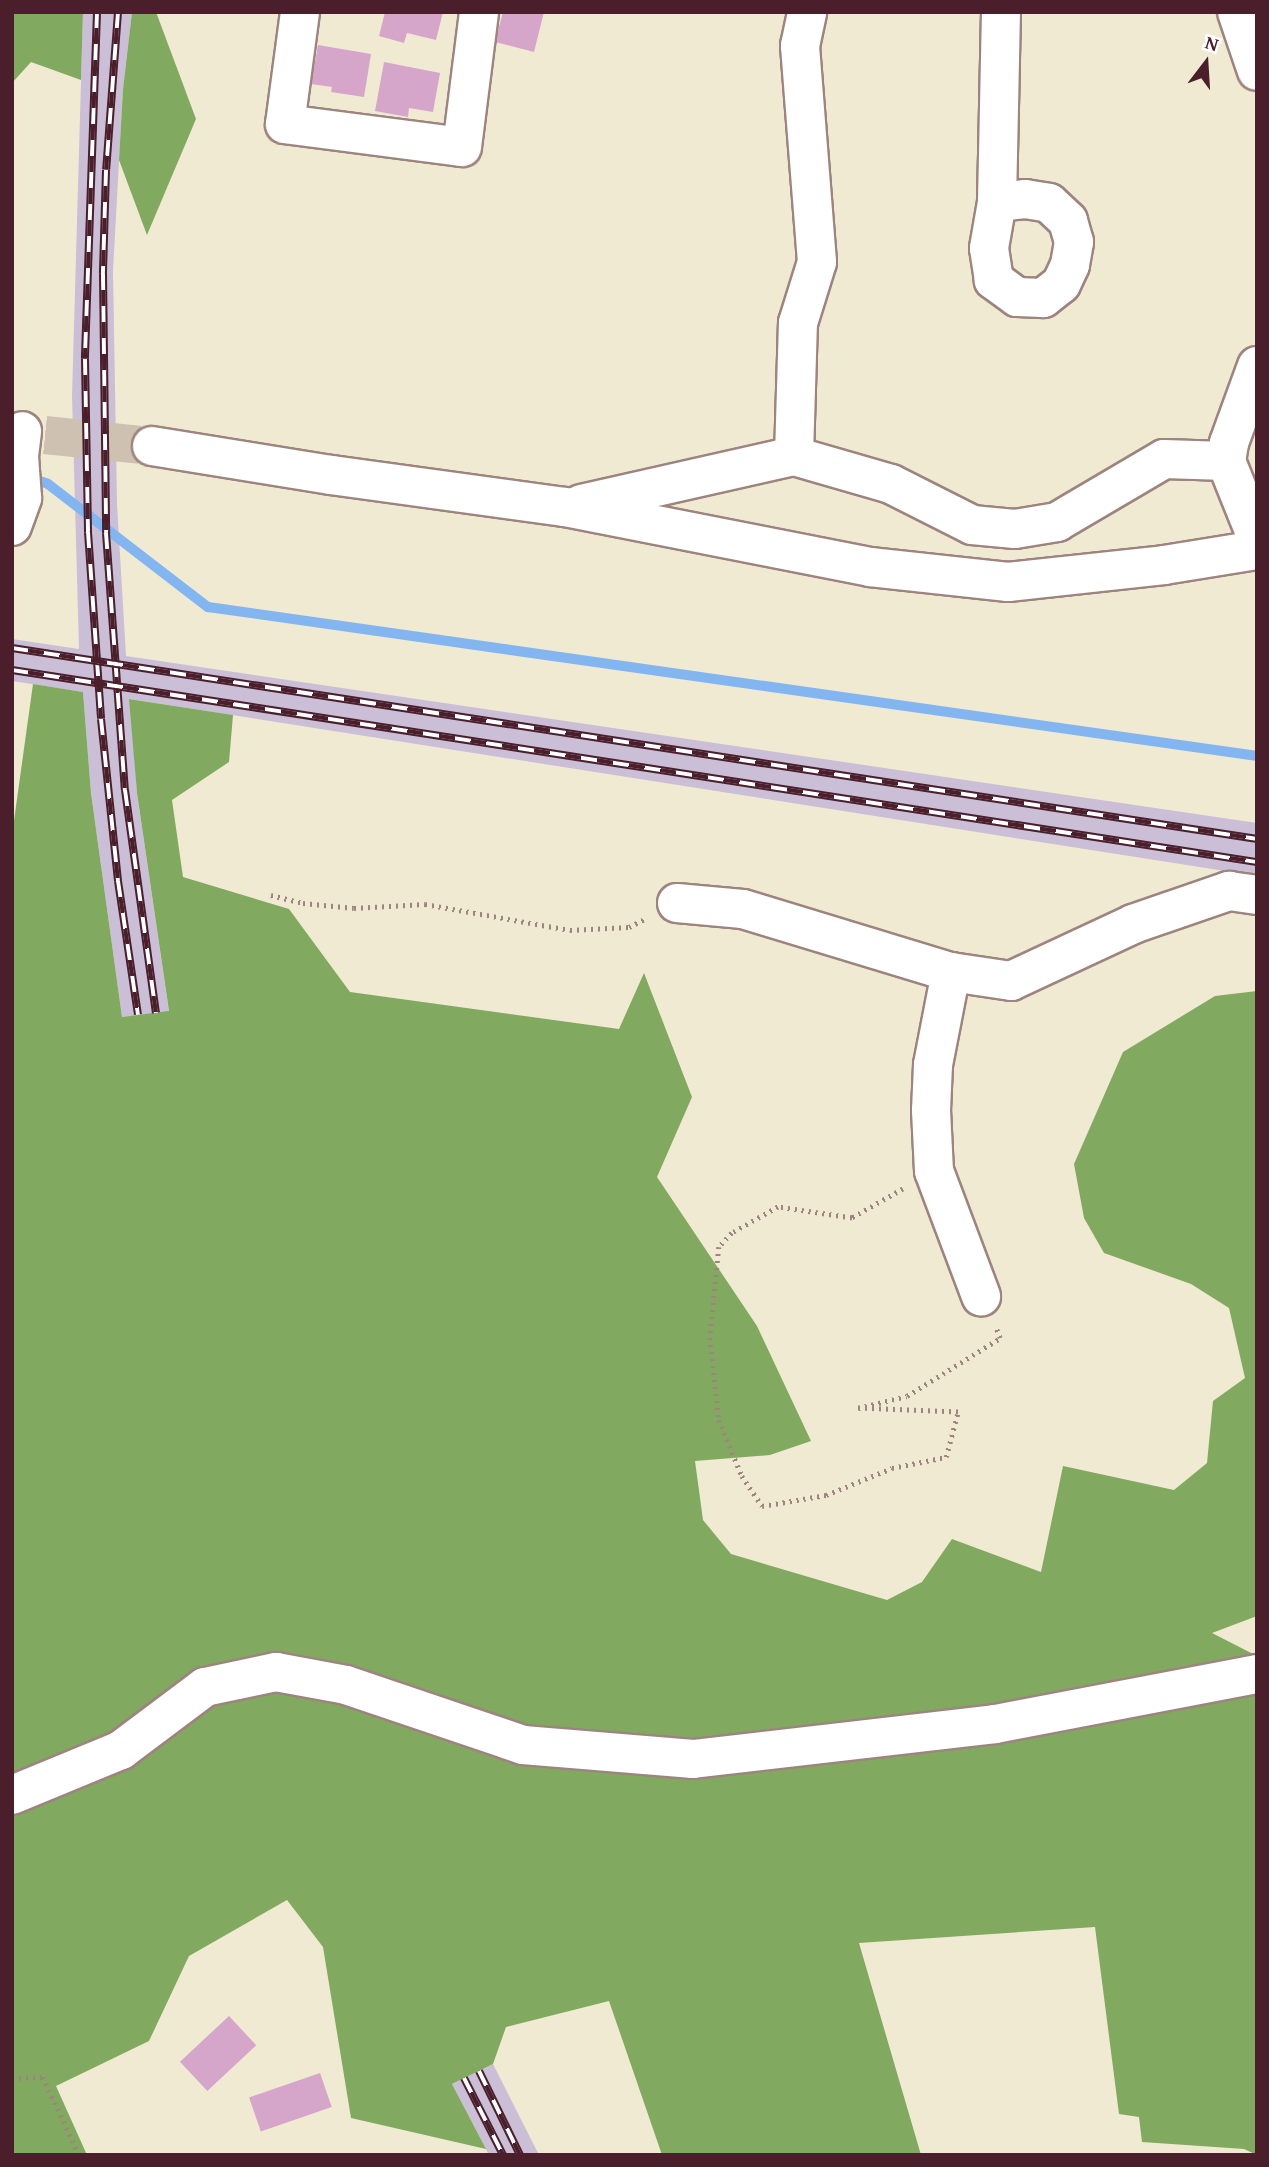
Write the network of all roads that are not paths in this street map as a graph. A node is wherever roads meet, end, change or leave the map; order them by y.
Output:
1 (300, 12) edge
2 (480, 12) edge
3 (807, 12) edge
4 (1001, 12) edge
5 (1237, 12) edge
6 (1257, 71) edge
7 (997, 202) dead end
8 (1257, 366) edge
9 (24, 438) edge
10 (152, 446) tunnel mouth
11 (794, 456) junction
12 (1226, 461) junction
13 (565, 507) junction
14 (17, 512) edge
15 (1257, 538) edge
16 (1257, 550) edge
17 (1257, 895) edge
18 (677, 903) dead end
19 (951, 972) junction
20 (981, 1296) road end
21 (1257, 1674) edge
22 (12, 1795) edge

1 - 2 street
3 - 11 street
4 - 7 street
5 - 6 street
8 - 12 street
9 - 14 street
10 - 13 street
11 - 12 street
11 - 13 street
12 - 15 street
13 - 16 street
17 - 19 street
18 - 19 street
19 - 20 street
21 - 22 street

